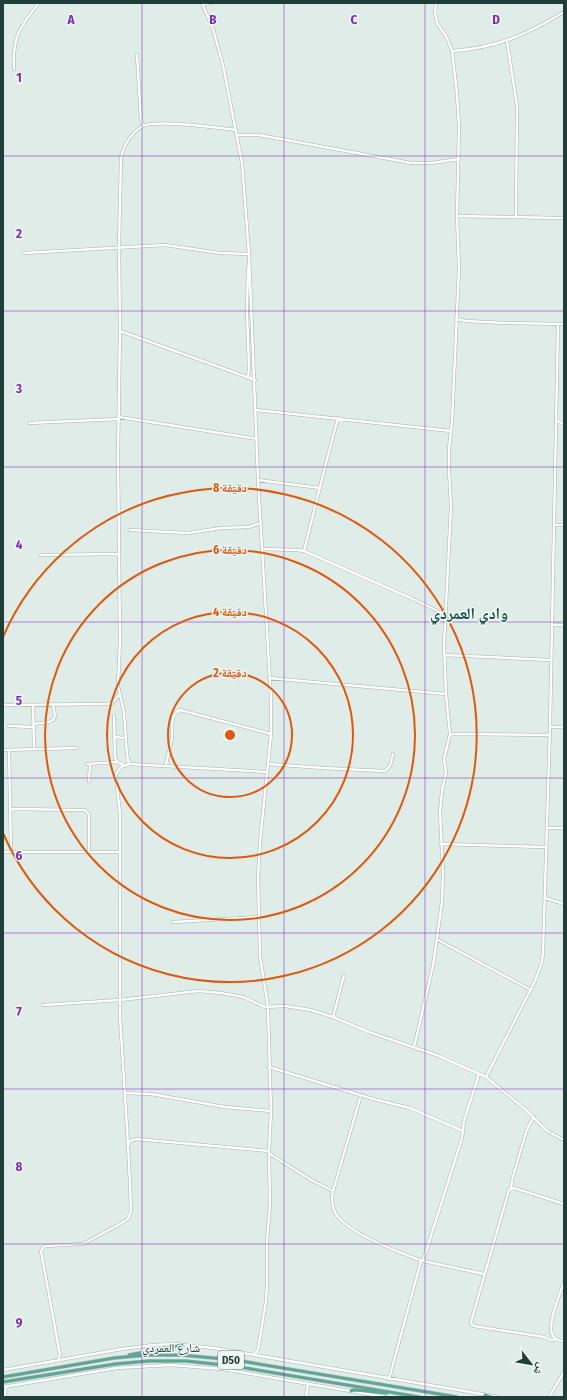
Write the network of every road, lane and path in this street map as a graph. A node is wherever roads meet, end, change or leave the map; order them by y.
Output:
1 (39, 3) edge
2 (202, 3) edge
3 (212, 3) edge
4 (436, 3) edge
5 (564, 12) edge
6 (508, 41) junction
7 (452, 51) junction
8 (137, 55) dead end
9 (14, 69) dead end
10 (143, 126) junction
11 (236, 130) junction
12 (237, 135) junction
13 (459, 159) junction
14 (458, 216) junction
15 (516, 217) junction
16 (564, 218) edge
17 (119, 246) junction
18 (24, 253) dead end
19 (249, 254) junction
20 (456, 319) junction
21 (558, 324) junction
22 (564, 324) edge
23 (120, 331) junction
24 (248, 378) junction
25 (255, 380) junction
26 (256, 410) junction
27 (119, 418) junction
28 (338, 418) junction
29 (557, 421) junction
30 (29, 423) dead end
31 (564, 424) edge
32 (451, 431) junction
33 (257, 439) junction
34 (258, 480) junction
35 (320, 488) junction
36 (261, 523) junction
37 (554, 525) junction
38 (564, 525) edge
39 (198, 526) dead end
40 (130, 530) dead end
41 (197, 532) junction
42 (263, 549) junction
43 (304, 551) junction
44 (119, 554) junction
45 (41, 555) dead end
46 (446, 615) junction
47 (552, 625) junction
48 (564, 625) edge
49 (444, 655) junction
50 (551, 660) junction
51 (269, 678) junction
52 (446, 694) junction
53 (119, 695) junction
54 (33, 704) junction
55 (54, 704) junction
56 (3, 705) edge
57 (114, 716) dead end
58 (9, 726) dead end
59 (34, 726) junction
60 (550, 727) junction
61 (564, 727) edge
62 (271, 734) junction
63 (450, 734) junction
64 (549, 735) junction
65 (114, 736) junction
66 (125, 738) junction
67 (76, 748) dead end
68 (34, 749) junction
69 (3, 750) edge
70 (9, 750) junction
71 (393, 754) dead end
72 (118, 762) junction
73 (129, 764) junction
74 (268, 764) junction
75 (125, 765) junction
76 (166, 766) junction
77 (267, 772) junction
78 (89, 781) dead end
79 (10, 809) junction
80 (547, 828) junction
81 (564, 828) edge
82 (441, 844) junction
83 (545, 847) junction
84 (3, 852) edge
85 (10, 852) junction
86 (89, 852) junction
87 (120, 852) junction
88 (545, 898) junction
89 (564, 904) edge
90 (259, 917) junction
91 (173, 922) dead end
92 (438, 940) junction
93 (344, 975) dead end
94 (531, 990) junction
95 (120, 1000) junction
96 (43, 1005) dead end
97 (268, 1007) junction
98 (332, 1016) junction
99 (414, 1047) junction
100 (269, 1067) junction
101 (479, 1074) junction
102 (486, 1077) junction
103 (125, 1094) junction
104 (361, 1095) junction
105 (271, 1111) junction
106 (534, 1117) junction
107 (463, 1132) junction
108 (564, 1140) edge
109 (128, 1144) junction
110 (269, 1152) junction
111 (511, 1189) junction
112 (332, 1191) junction
113 (564, 1204) edge
114 (422, 1261) junction
115 (484, 1274) junction
116 (564, 1282) edge
117 (556, 1340) junction
118 (564, 1341) edge
119 (182, 1344) junction
120 (258, 1350) junction
121 (60, 1355) junction
122 (254, 1355) junction
123 (261, 1356) junction
124 (125, 1357) junction
125 (65, 1359) junction
126 (58, 1360) junction
127 (3, 1370) edge
128 (564, 1372) edge
129 (3, 1377) edge
130 (389, 1379) junction
131 (3, 1382) edge
132 (308, 1384) junction
133 (4, 1388) edge
134 (351, 1391) junction
135 (394, 1393) junction
136 (485, 1395) junction
137 (5, 1397) edge
138 (306, 1397) edge
139 (385, 1397) edge
140 (419, 1397) edge
141 (458, 1397) edge
142 (491, 1397) edge
143 (499, 1397) edge
144 (549, 1397) edge

1 - 9 street
2 - 3 street
2 - 11 street
4 - 7 street
5 - 6 street
6 - 7 street
6 - 15 street
7 - 13 street
8 - 10 street
10 - 11 street
10 - 17 street
11 - 12 street
12 - 13 street
12 - 19 street
13 - 14 street
14 - 15 street
14 - 20 street
15 - 16 street
17 - 18 street
17 - 19 street
17 - 23 street
19 - 24 street
19 - 25 street
20 - 21 street
20 - 32 street
21 - 22 street
21 - 29 street
23 - 24 street
23 - 27 street
24 - 25 street
25 - 26 street
26 - 28 street
26 - 33 street
27 - 30 street
27 - 33 street
27 - 44 street
28 - 32 street
28 - 35 street
29 - 31 street
29 - 37 street
32 - 46 street
33 - 34 street
34 - 35 street
34 - 36 street
35 - 43 street
36 - 41 street
36 - 42 street
37 - 38 street
37 - 47 street
39 - 41 street
40 - 41 street
42 - 43 street
42 - 51 street
43 - 46 street
44 - 45 street
44 - 53 street
46 - 49 street
47 - 48 street
47 - 50 street
49 - 50 street
49 - 52 street
50 - 60 street
51 - 52 street
51 - 62 street
52 - 63 street
53 - 55 street
53 - 66 street
54 - 55 street
54 - 56 street
54 - 59 street
55 - 59 street
57 - 65 street
58 - 59 street
59 - 68 street
60 - 61 street
60 - 64 street
62 - 74 street
62 - 76 street
63 - 64 street
63 - 82 street
64 - 80 street
65 - 66 street
65 - 72 street
66 - 73 street
67 - 68 street
68 - 70 street
69 - 70 street
70 - 79 street
71 - 74 street
72 - 75 street
72 - 78 street
73 - 75 street
73 - 76 street
74 - 77 street
75 - 87 street
76 - 77 street
77 - 90 street
79 - 85 street
79 - 86 street
80 - 81 street
80 - 83 street
82 - 83 street
82 - 92 street
83 - 88 street
84 - 85 street
85 - 86 street
86 - 87 street
87 - 95 street
88 - 89 street
88 - 94 street
90 - 91 street
90 - 97 street
92 - 94 street
92 - 99 street
93 - 98 street
94 - 102 street
95 - 96 street
95 - 97 street
95 - 103 street
97 - 98 street
97 - 100 street
98 - 99 street
99 - 101 street
100 - 104 street
100 - 105 street
101 - 102 street
101 - 107 street
102 - 106 street
103 - 105 street
103 - 109 street
104 - 107 street
104 - 112 street
105 - 110 street
106 - 108 street
106 - 111 street
107 - 114 street
109 - 110 street
109 - 121 street
110 - 112 street
110 - 120 street
111 - 113 street
111 - 115 street
112 - 114 street
114 - 115 street
114 - 130 street
115 - 117 street
116 - 117 street
117 - 118 street
119 - 122 street
119 - 124 main road
119 - 125 street
120 - 122 street
120 - 123 street
121 - 125 street
121 - 126 street
122 - 123 street
123 - 130 street
124 - 129 main road, شارع العمردي / D50
124 - 141 main road, شارع العمردي / D50
125 - 126 street
126 - 127 street
128 - 144 street
130 - 136 street
131 - 135 main road, شارع العمردي / D50
132 - 133 street
132 - 134 street
132 - 138 street
133 - 137 street
134 - 135 main road
134 - 139 street
135 - 140 main road, شارع العمردي / D50
136 - 142 main road
136 - 143 street

